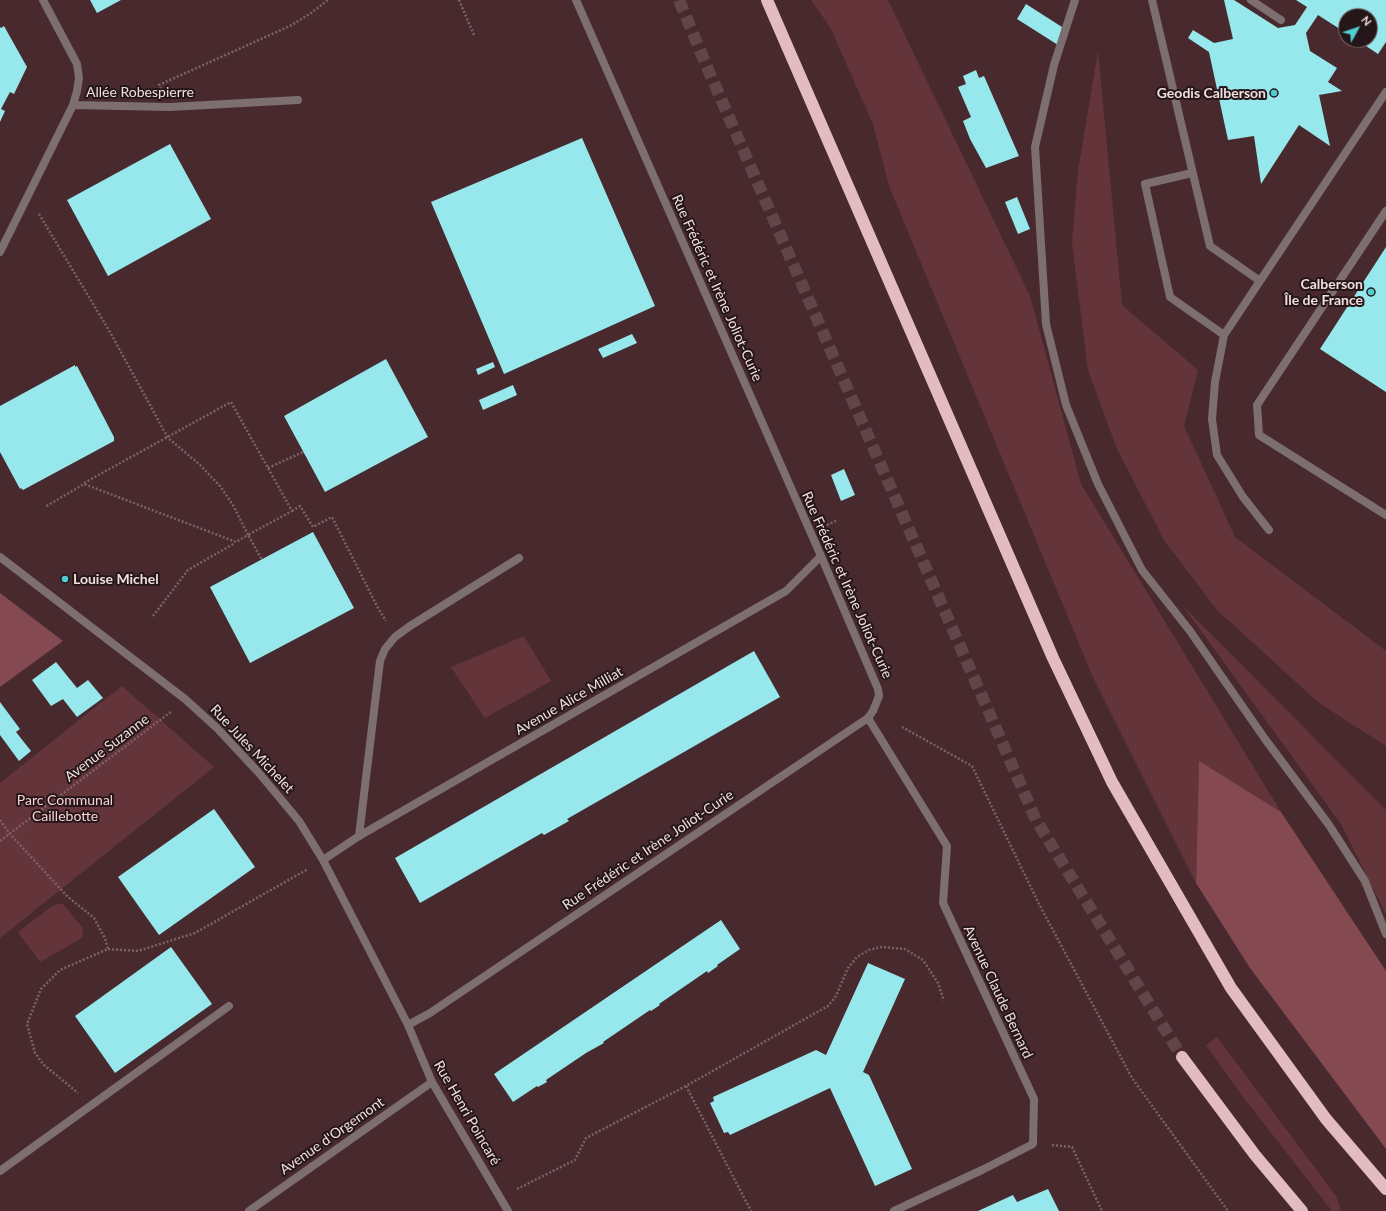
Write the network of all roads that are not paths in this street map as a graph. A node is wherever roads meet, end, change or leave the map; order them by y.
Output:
1 (43, 0) edge
2 (576, 0) edge
3 (767, 0) edge
4 (1075, 0) edge
5 (1152, 0) edge
6 (1251, 0) edge
7 (1281, 20) dead end
8 (1386, 92) edge
9 (298, 100) dead end
10 (73, 105) junction
11 (1192, 173) junction
12 (1386, 211) edge
13 (0, 252) edge
14 (1260, 280) junction
15 (1224, 335) junction
16 (1386, 515) edge
17 (1269, 530) dead end
18 (821, 556) junction
19 (0, 557) edge
20 (519, 558) dead end
21 (868, 718) junction
22 (359, 836) junction
23 (323, 860) junction
24 (1386, 934) edge
25 (229, 1006) dead end
26 (408, 1025) junction
27 (1182, 1057) tunnel mouth
28 (432, 1082) junction
29 (0, 1171) edge
30 (1386, 1189) edge
31 (249, 1211) edge
32 (508, 1211) edge
33 (894, 1211) edge
34 (1302, 1211) edge

1 - 10 street, Allée Robespierre
2 - 18 street, Rue Frédéric et Irène Joliot-Curie
3 - 30 highway
4 - 24 street
5 - 11 street
6 - 7 street
8 - 14 street
9 - 10 street, Allée Robespierre
10 - 13 street
11 - 14 street
11 - 15 street
12 - 16 street
14 - 15 street
15 - 17 street
18 - 21 street, Rue Frédéric et Irène Joliot-Curie
18 - 22 street, Avenue Alice Milliat
19 - 23 street, Rue Jules Michelet
20 - 22 street
21 - 26 street, Rue Frédéric et Irène Joliot-Curie
21 - 33 street, Avenue Claude Bernard
22 - 23 street, Avenue Alice Milliat
23 - 26 street, Rue Jules Michelet
25 - 29 street
26 - 28 street, Rue Henri Poincaré
27 - 34 highway
28 - 31 street, Avenue d'Orgemont
28 - 32 street, Rue Henri Poincaré

